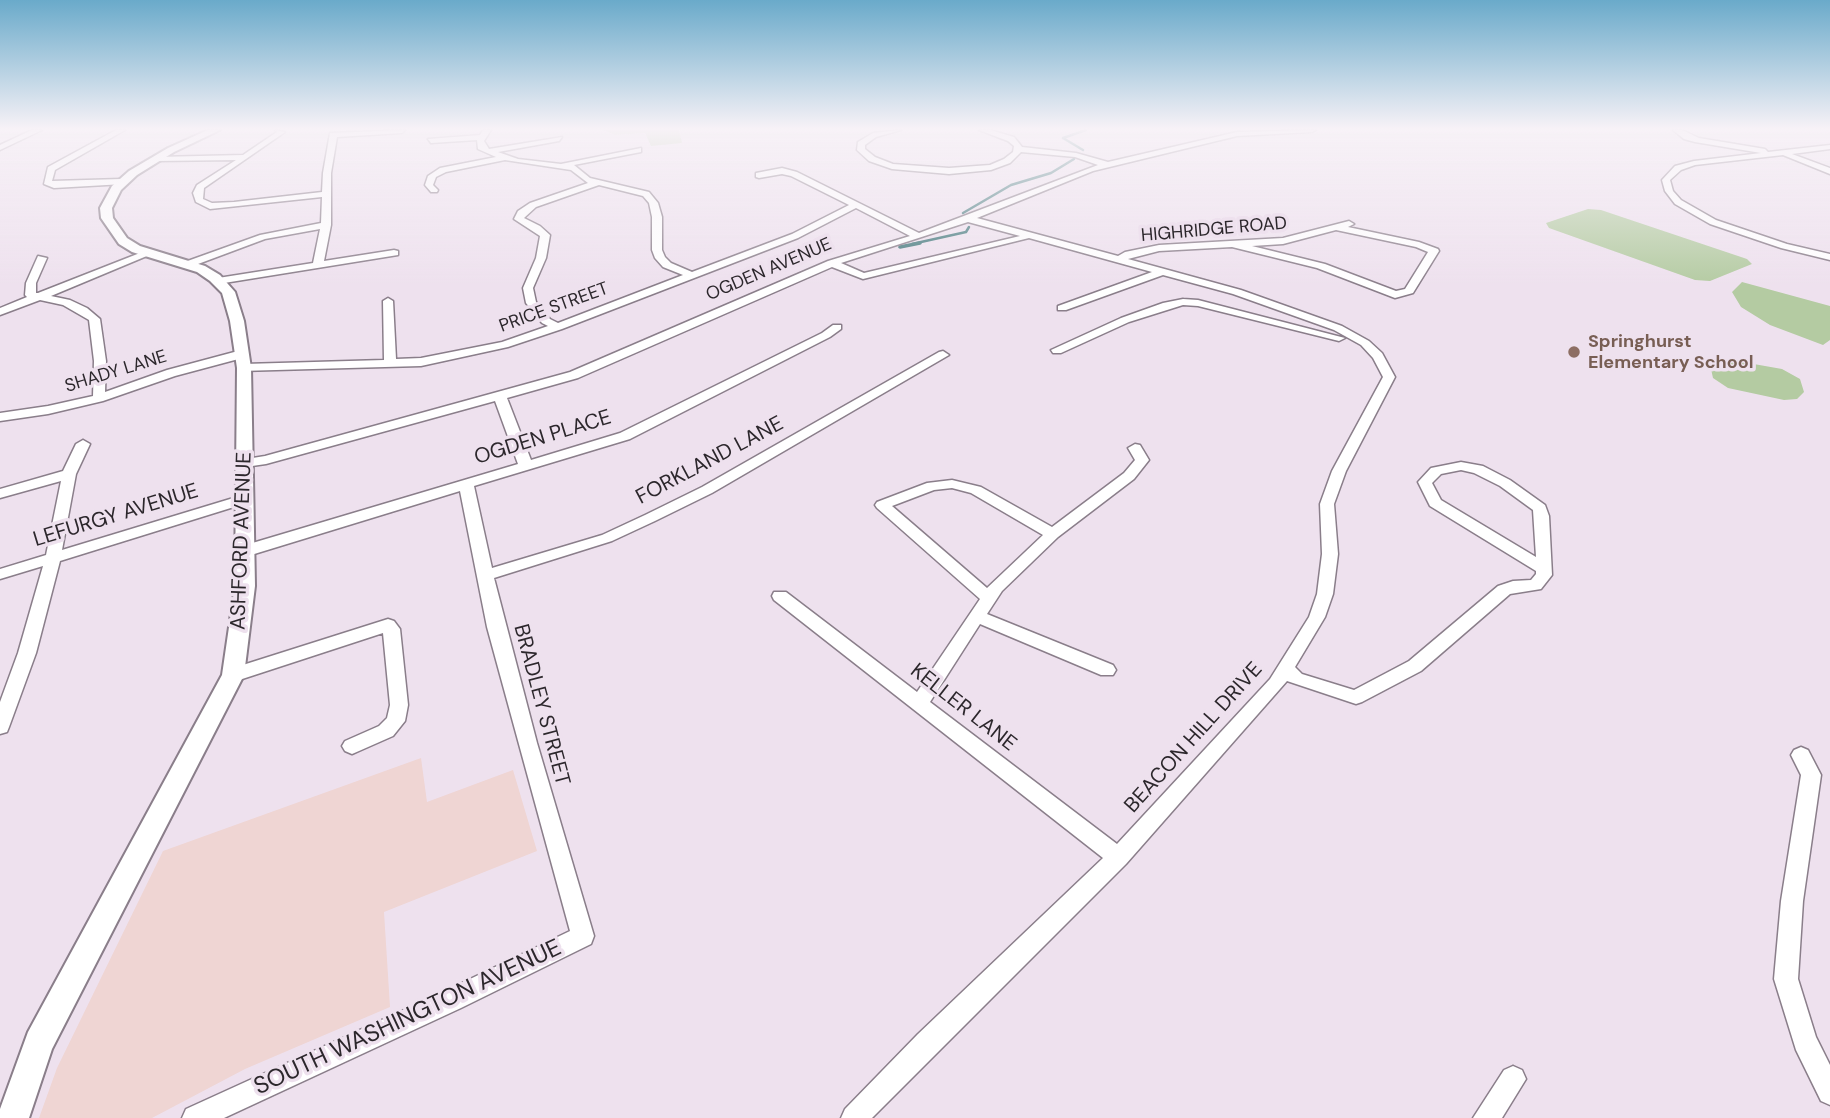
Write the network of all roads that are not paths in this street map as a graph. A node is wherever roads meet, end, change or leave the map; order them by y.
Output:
1 (47, 182) edge
2 (117, 182) edge
3 (121, 182) edge
4 (208, 182) edge
5 (327, 182) edge
6 (430, 182) edge
7 (811, 182) edge
8 (1060, 182) edge
9 (1667, 182) edge
10 (596, 183) joint
11 (434, 190) dead end
12 (327, 194) junction
13 (857, 204) junction
14 (969, 219) junction
15 (1350, 223) dead end
16 (326, 225) junction
17 (1339, 228) junction
18 (1028, 235) junction
19 (918, 236) junction
20 (1234, 244) junction
21 (149, 253) junction
22 (394, 253) dead end
23 (1830, 257) edge
24 (42, 258) dead end
25 (1121, 260) junction
26 (832, 263) junction
27 (186, 265) junction
28 (318, 265) junction
29 (1164, 271) junction
30 (692, 275) junction
31 (218, 281) junction
32 (35, 298) junction
33 (388, 301) dead end
34 (1062, 308) dead end
35 (0, 312) edge
36 (558, 327) junction
37 (837, 327) dead end
38 (1365, 343) junction
39 (1057, 350) dead end
40 (943, 355) dead end
41 (243, 361) junction
42 (390, 364) junction
43 (500, 397) junction
44 (99, 398) junction
45 (0, 417) edge
46 (83, 444) dead end
47 (1135, 448) dead end
48 (245, 463) junction
49 (526, 467) junction
50 (69, 474) junction
51 (466, 484) junction
52 (0, 494) edge
53 (245, 499) junction
54 (1053, 534) junction
55 (245, 551) junction
56 (53, 557) junction
57 (1544, 569) junction
58 (0, 574) edge
59 (484, 576) junction
60 (780, 596) dead end
61 (990, 599) junction
62 (976, 616) junction
63 (1286, 669) junction
64 (1107, 670) dead end
65 (233, 675) junction
66 (919, 703) junction
67 (0, 727) edge
68 (352, 746) dead end
69 (1801, 755) dead end
70 (1118, 857) junction
71 (583, 936) joint
72 (1513, 1079) dead end
73 (1830, 1092) edge
74 (13, 1118) edge
75 (195, 1118) edge
76 (854, 1118) edge
77 (1486, 1118) edge

1 - 2 street
3 - 21 main road
4 - 12 street
5 - 12 street
6 - 11 street
7 - 13 street
8 - 14 street, OGDEN AVENUE
9 - 23 street
10 - 30 street
10 - 36 street
12 - 16 street
13 - 19 street
13 - 30 street, PRICE STREET
14 - 18 street, BEACON HILL DRIVE
14 - 19 street, OGDEN AVENUE
15 - 17 street, HIGHRIDGE ROAD
16 - 27 street
16 - 28 street
17 - 20 street, HIGHRIDGE ROAD
17 - 20 street
18 - 25 street, BEACON HILL DRIVE
18 - 26 street
19 - 26 street, OGDEN AVENUE
20 - 25 street, HIGHRIDGE ROAD
21 - 27 main road
21 - 32 street
22 - 28 street
24 - 32 street
25 - 29 street, BEACON HILL DRIVE
26 - 43 street, OGDEN AVENUE
27 - 31 main road
28 - 31 street
29 - 34 street
29 - 38 street, BEACON HILL DRIVE
30 - 36 street, PRICE STREET
31 - 41 main road, ASHFORD AVENUE
32 - 35 street
32 - 44 street
33 - 42 street
36 - 42 street, PRICE STREET
37 - 49 street, OGDEN PLACE
38 - 39 street
38 - 63 street, BEACON HILL DRIVE
40 - 59 street, FORKLAND LANE
41 - 42 street, PRICE STREET
41 - 44 street, SHADY LANE
41 - 48 main road, ASHFORD AVENUE
43 - 48 street, OGDEN AVENUE
43 - 49 street
44 - 45 street, SHADY LANE
46 - 50 street
47 - 54 street
48 - 53 main road, ASHFORD AVENUE
49 - 51 street, OGDEN PLACE
50 - 52 street
50 - 56 street
51 - 55 street, OGDEN PLACE
51 - 59 street, BRADLEY STREET
53 - 55 main road, ASHFORD AVENUE
53 - 56 street, LEFURGY AVENUE
54 - 61 street
54 - 61 street
55 - 65 main road, ASHFORD AVENUE
56 - 58 street, LEFURGY AVENUE
56 - 67 street
57 - 57 street
57 - 63 street
59 - 71 street, BRADLEY STREET
60 - 66 street, KELLER LANE
61 - 62 street
62 - 64 street
62 - 66 street
63 - 70 street, BEACON HILL DRIVE
65 - 68 street
65 - 74 main road, ASHFORD AVENUE
66 - 70 street, KELLER LANE
69 - 73 street
70 - 76 street, BEACON HILL DRIVE
71 - 75 street, SOUTH WASHINGTON AVENUE
72 - 77 street

